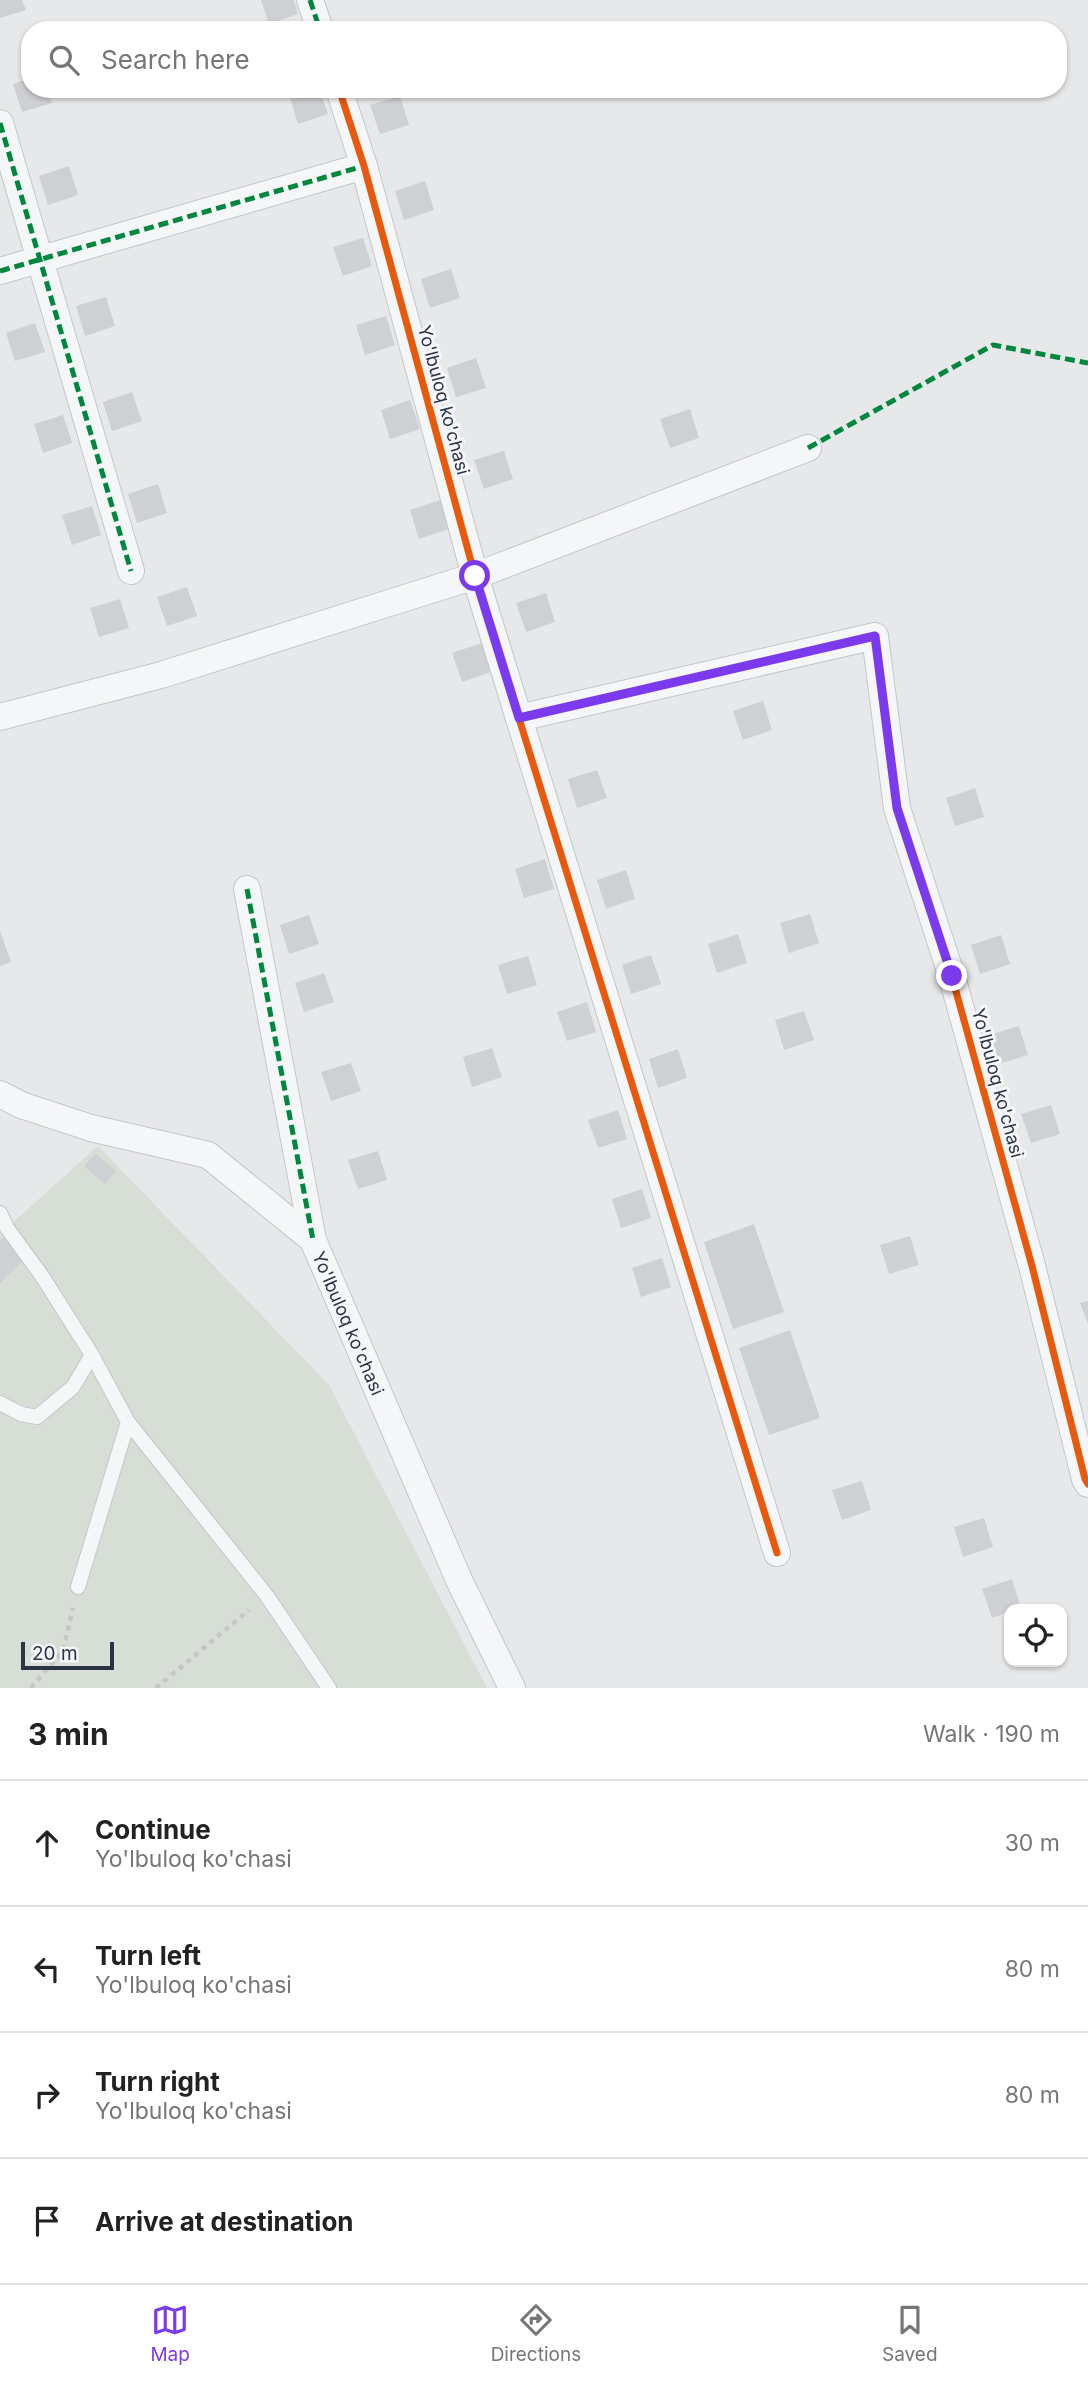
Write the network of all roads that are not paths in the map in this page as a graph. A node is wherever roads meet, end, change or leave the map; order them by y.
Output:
1 (310, 0) edge
2 (317, 21) edge
3 (343, 98) edge
4 (0, 123) edge
5 (364, 166) junction
6 (40, 260) junction
7 (0, 271) edge
8 (808, 448) dead end
9 (131, 571) dead end
10 (475, 576) junction
11 (0, 717) edge
12 (519, 718) junction
13 (247, 889) dead end
14 (0, 1094) edge
15 (0, 1213) edge
16 (313, 1240) junction
17 (92, 1355) junction
18 (0, 1403) edge
19 (128, 1422) junction
20 (1088, 1484) edge
21 (777, 1553) dead end
22 (78, 1587) road end
23 (329, 1688) edge
24 (513, 1688) edge

1 - 2 street
3 - 5 street, Yo'lbuloq ko'chasi
4 - 6 street
5 - 6 street
5 - 10 street, Yo'lbuloq ko'chasi
6 - 7 street
6 - 9 street
8 - 10 street
10 - 11 street
10 - 12 street, Yo'lbuloq ko'chasi
12 - 20 street, Yo'lbuloq ko'chasi
12 - 21 street, Yo'lbuloq ko'chasi
13 - 16 street
14 - 16 street, Yo'lbuloq ko'chasi
15 - 17 lane
16 - 24 street, Yo'lbuloq ko'chasi
17 - 18 lane
17 - 19 lane
19 - 22 lane
19 - 23 lane

